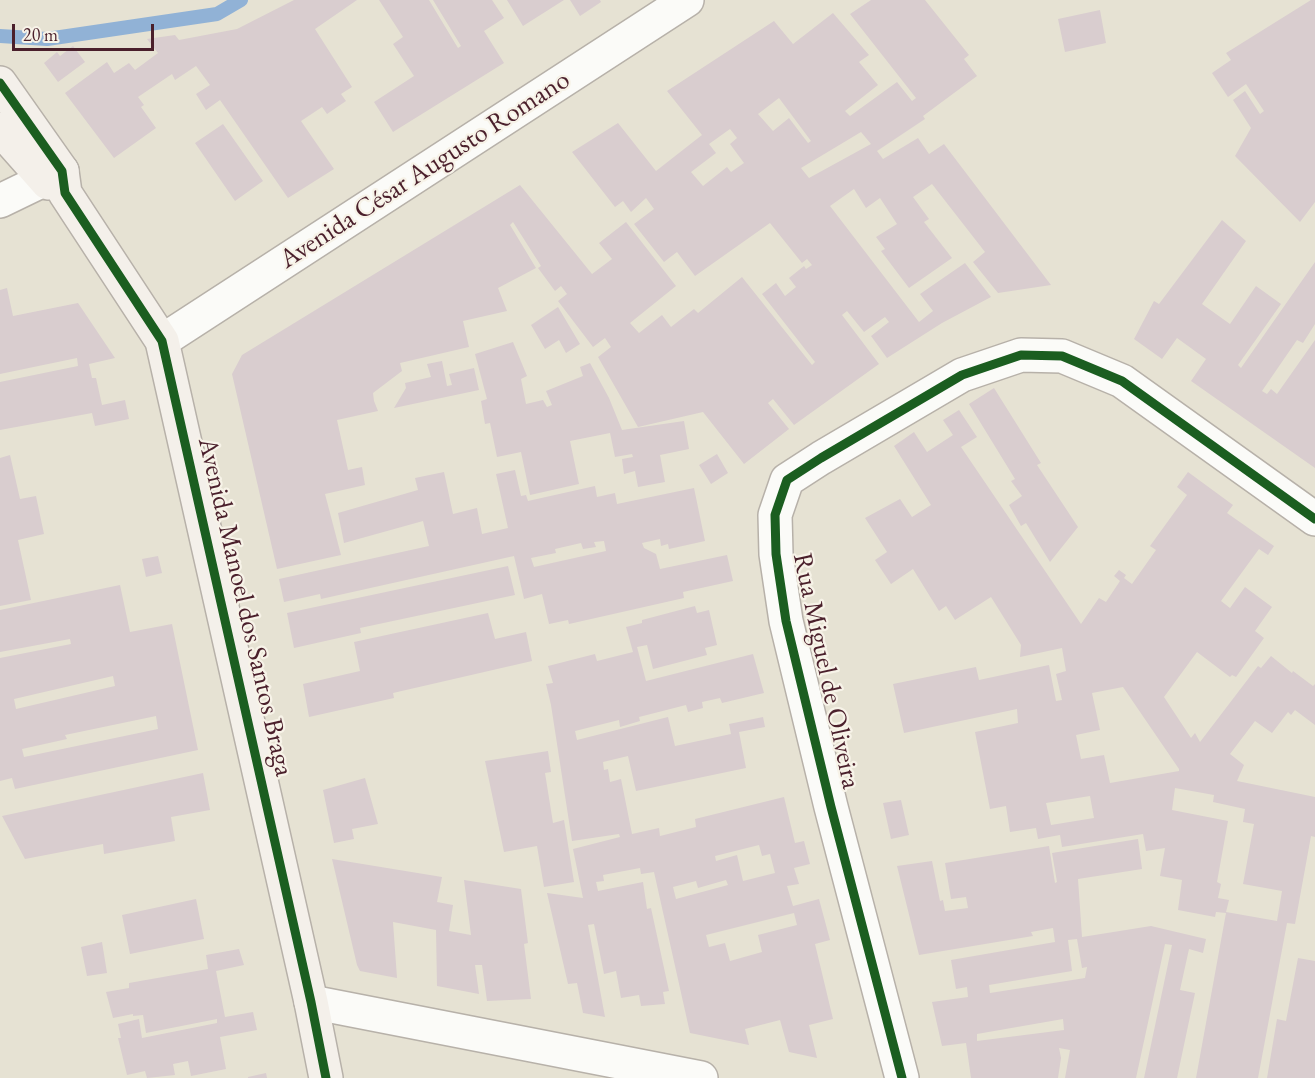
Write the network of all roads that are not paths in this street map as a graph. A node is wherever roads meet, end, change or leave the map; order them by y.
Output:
1 (687, 0) edge
2 (0, 83) edge
3 (0, 129) edge
4 (57, 182) junction
5 (0, 201) edge
6 (162, 340) junction
7 (1315, 519) edge
8 (311, 1002) junction
9 (326, 1078) edge
10 (700, 1078) edge
11 (902, 1078) edge

1 - 6 street, Avenida César Augusto Romano
2 - 4 street
3 - 4 street
4 - 5 street
4 - 6 street, Avenida Manoel dos Santos Braga
6 - 8 street, Avenida Manoel dos Santos Braga
7 - 11 street, Rua Miguel de Oliveira
8 - 9 street, Avenida Manoel dos Santos Braga
8 - 10 street

